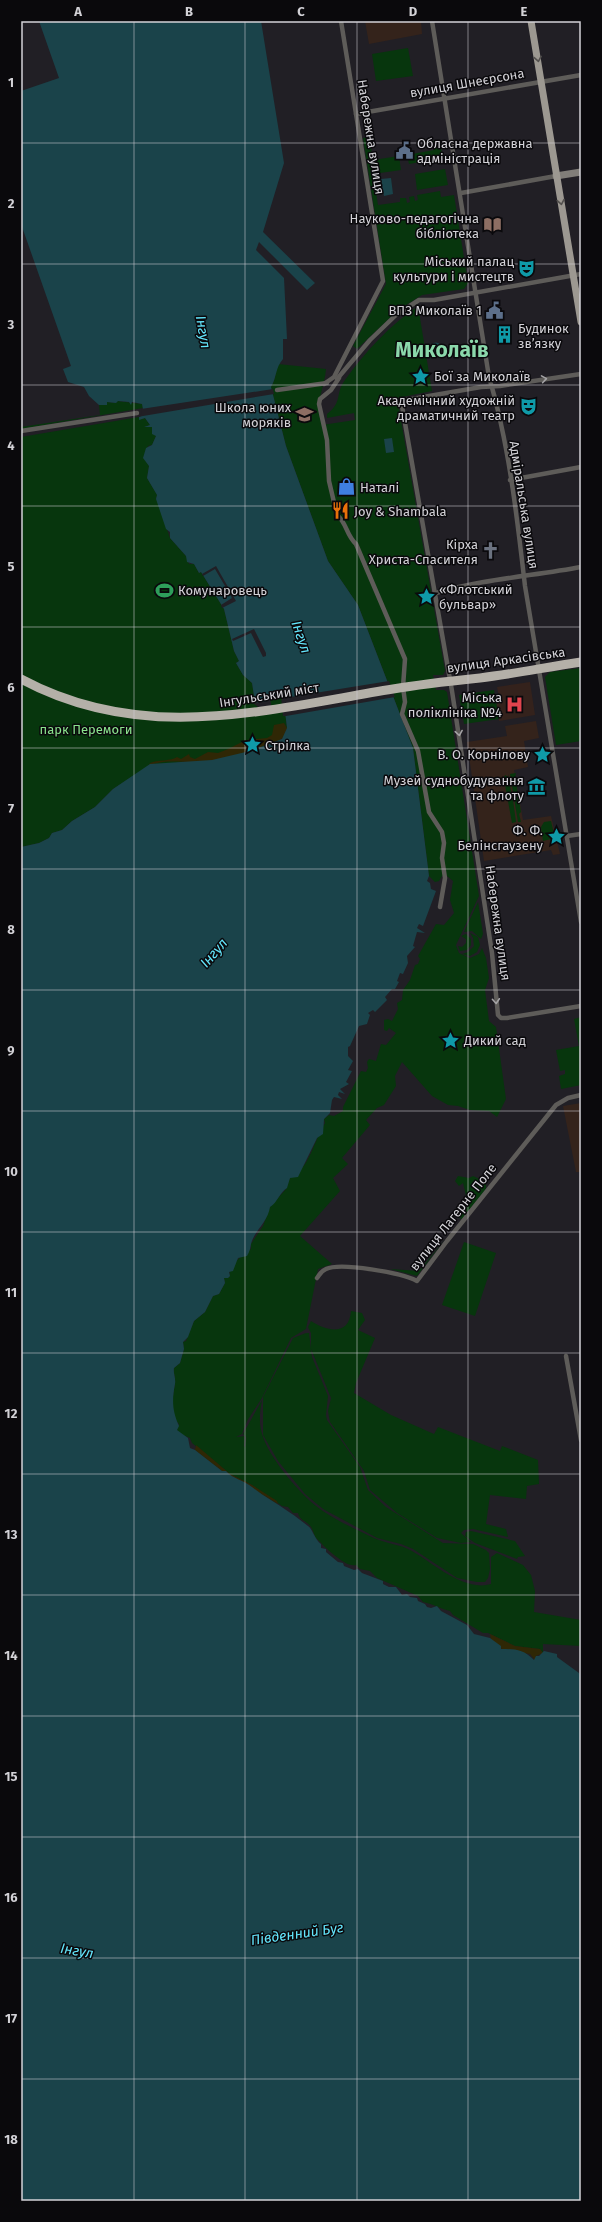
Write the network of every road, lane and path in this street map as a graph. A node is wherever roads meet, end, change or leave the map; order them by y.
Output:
1 (341, 21) edge
2 (432, 21) edge
3 (531, 21) edge
4 (581, 76) edge
5 (542, 82) junction
6 (444, 98) junction
7 (356, 114) junction
8 (581, 172) edge
9 (556, 176) junction
10 (460, 193) junction
11 (577, 275) edge
12 (475, 293) junction
13 (581, 322) edge
14 (581, 374) edge
15 (339, 378) junction
16 (324, 384) junction
17 (492, 386) junction
18 (277, 390) dead end
19 (137, 413) dead end
20 (21, 431) edge
21 (581, 467) edge
22 (510, 480) junction
23 (581, 567) edge
24 (524, 576) junction
25 (436, 592) junction
26 (581, 662) edge
27 (539, 669) junction
28 (21, 679) edge
29 (450, 681) junction
30 (434, 683) joint
31 (581, 834) edge
32 (567, 836) junction
33 (440, 907) dead end
34 (581, 922) edge
35 (581, 1006) edge
36 (581, 1095) edge
37 (318, 1278) dead end
38 (566, 1356) dead end
39 (581, 1440) edge

1 - 7 street, Набережна вулиця
2 - 6 street, Адміральська вулиця
3 -> 5 main road
4 - 5 street, вулиця Шнеєрсона
5 - 6 street, вулиця Шнеєрсона
5 - 9 main road
6 - 7 street, вулиця Шнеєрсона
6 - 10 street, Адміральська вулиця
7 - 16 street, Набережна вулиця
8 - 9 street
9 - 10 street
9 -> 11 main road
10 - 12 street, Адміральська вулиця
11 - 12 street
11 - 13 main road
12 - 15 street
12 - 17 street, Адміральська вулиця
17 -> 14 street
15 - 16 street
15 - 33 street
16 - 18 street
17 - 22 street, Адміральська вулиця
17 - 25 street, Набережна вулиця
19 - 20 street
21 - 22 street
22 - 24 street, Адміральська вулиця
23 - 24 street
24 - 25 street
24 - 27 street, Адміральська вулиця
25 - 29 street, Набережна вулиця
26 - 27 highway, вулиця Аркасівська
27 - 29 highway, вулиця Аркасівська
27 - 32 street, Адміральська вулиця
28 - 30 highway, Інгульський міст
29 - 30 highway, вулиця Аркасівська
29 -> 35 street, Набережна вулиця
31 - 32 street
32 - 34 street, Адміральська вулиця
36 - 37 street, вулиця Лагерне Поле
38 - 39 street

